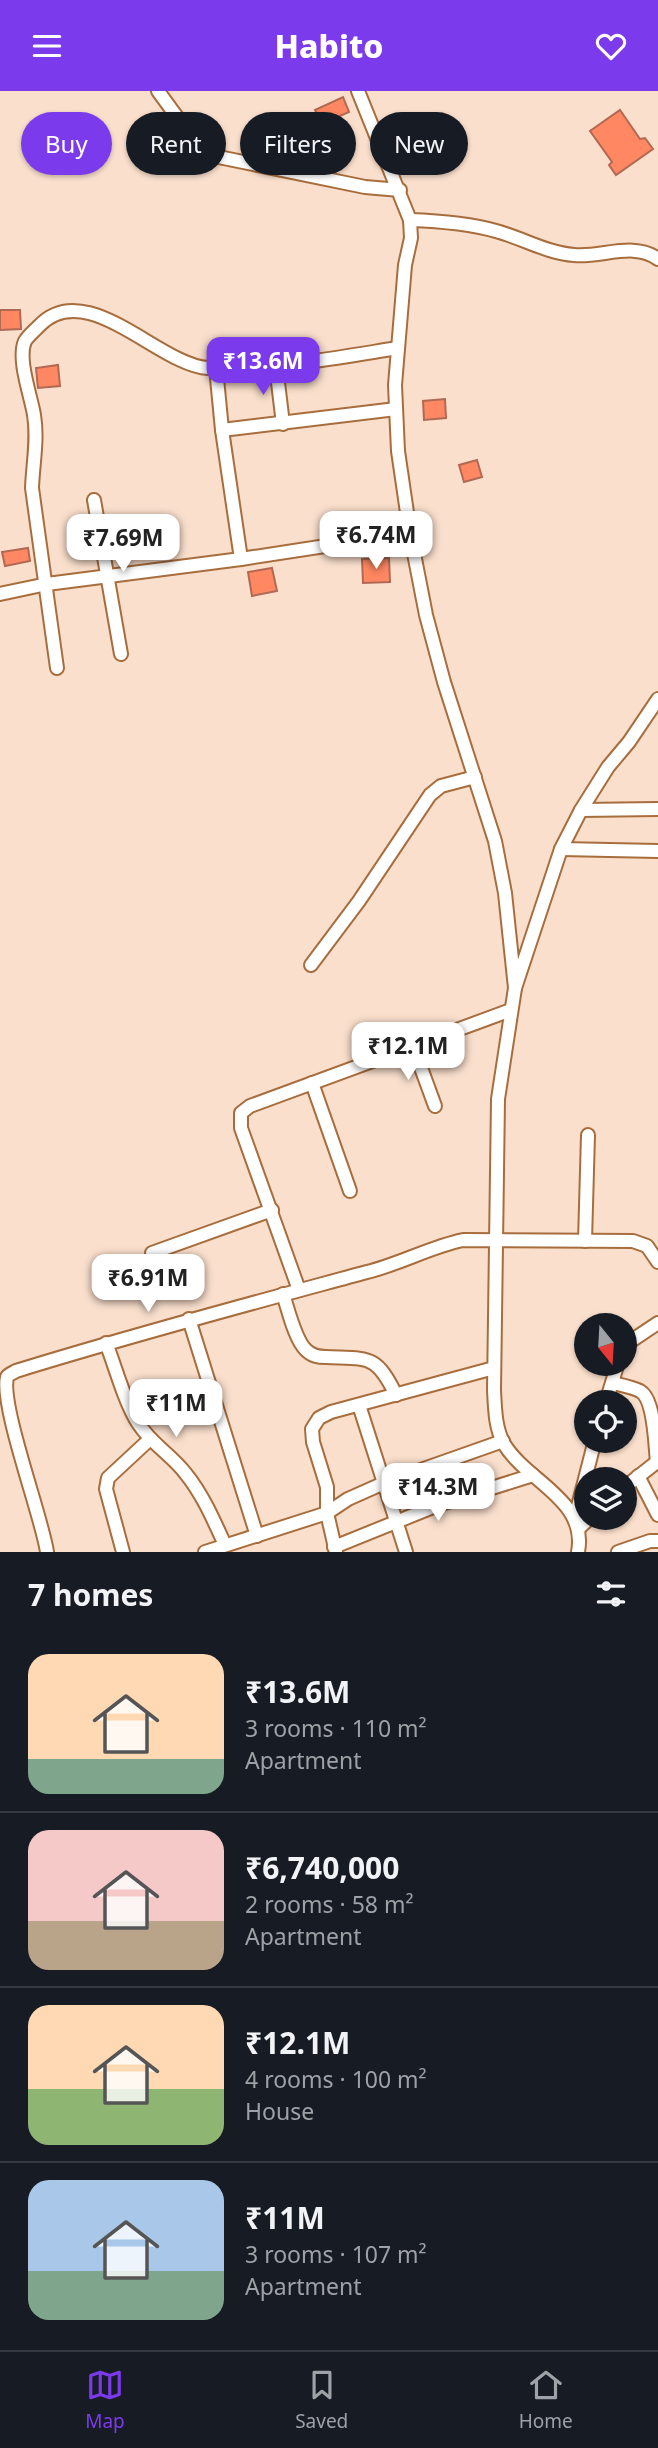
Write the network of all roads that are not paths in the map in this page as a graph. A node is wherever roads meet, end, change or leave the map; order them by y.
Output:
1 (158, 91) edge
2 (358, 91) edge
3 (400, 190) junction
4 (411, 220) junction
5 (658, 259) edge
6 (398, 348) junction
7 (276, 366) junction
8 (216, 368) junction
9 (396, 409) junction
10 (282, 424) junction
11 (222, 430) junction
12 (94, 500) dead end
13 (410, 533) junction
14 (241, 559) junction
15 (107, 577) junction
16 (47, 585) junction
17 (0, 594) edge
18 (121, 654) dead end
19 (57, 668) dead end
20 (658, 699) edge
21 (475, 777) junction
22 (658, 809) edge
23 (581, 810) junction
24 (561, 849) junction
25 (658, 851) edge
26 (311, 965) dead end
27 (515, 988) junction
28 (511, 1010) junction
29 (413, 1046) junction
30 (312, 1083) junction
31 (435, 1106) dead end
32 (588, 1135) dead end
33 (350, 1191) dead end
34 (272, 1210) junction
35 (496, 1241) junction
36 (585, 1241) junction
37 (152, 1253) dead end
38 (657, 1258) edge
39 (299, 1290) junction
40 (283, 1294) junction
41 (189, 1319) junction
42 (658, 1323) edge
43 (637, 1337) edge
44 (106, 1343) junction
45 (494, 1369) junction
46 (615, 1376) edge
47 (613, 1383) junction
48 (610, 1390) edge
49 (396, 1395) junction
50 (359, 1405) junction
51 (149, 1439) junction
52 (503, 1441) junction
53 (657, 1461) edge
54 (533, 1475) junction
55 (638, 1476) joint
56 (384, 1483) junction
57 (327, 1513) junction
58 (658, 1515) edge
59 (574, 1518) edge
60 (397, 1521) junction
61 (577, 1530) edge
62 (257, 1536) junction
63 (658, 1541) edge
64 (225, 1545) junction
65 (335, 1550) edge
66 (47, 1552) edge
67 (123, 1552) edge
68 (205, 1552) edge
69 (407, 1552) edge
70 (579, 1552) edge
71 (618, 1552) edge

1 - 3 street
2 - 3 street
3 - 4 street
4 - 5 street
4 - 6 street
6 - 7 street
6 - 9 street
7 - 8 street
7 - 10 street
8 - 11 street
8 - 16 street
9 - 10 street
9 - 13 street
10 - 11 street
11 - 14 street
12 - 15 street
13 - 14 street
13 - 21 street
14 - 15 street
15 - 16 street
15 - 18 street
16 - 17 street
16 - 19 street
20 - 23 street
21 - 26 street
21 - 27 street
22 - 23 street
23 - 24 street
24 - 25 street
24 - 27 street
27 - 28 street
28 - 29 street
28 - 35 street
29 - 30 street
29 - 31 street
30 - 33 street
30 - 34 street
32 - 36 street
34 - 37 street
34 - 39 street
35 - 36 street
35 - 39 street
35 - 45 street
36 - 38 street
39 - 40 street
40 - 41 street
40 - 49 street
41 - 44 street
41 - 62 street
42 - 43 street
44 - 51 street
44 - 66 street
45 - 49 street
45 - 52 street
46 - 47 street
47 - 48 street
47 - 53 street
49 - 50 street
50 - 56 street
50 - 57 street
51 - 64 street
51 - 67 street
52 - 54 street
52 - 56 street
53 - 55 street
54 - 59 street
54 - 60 street
55 - 58 street
56 - 57 street
56 - 60 street
57 - 62 street
57 - 65 street
60 - 65 street
60 - 69 street
61 - 70 street
62 - 64 street
63 - 71 street
64 - 68 street

